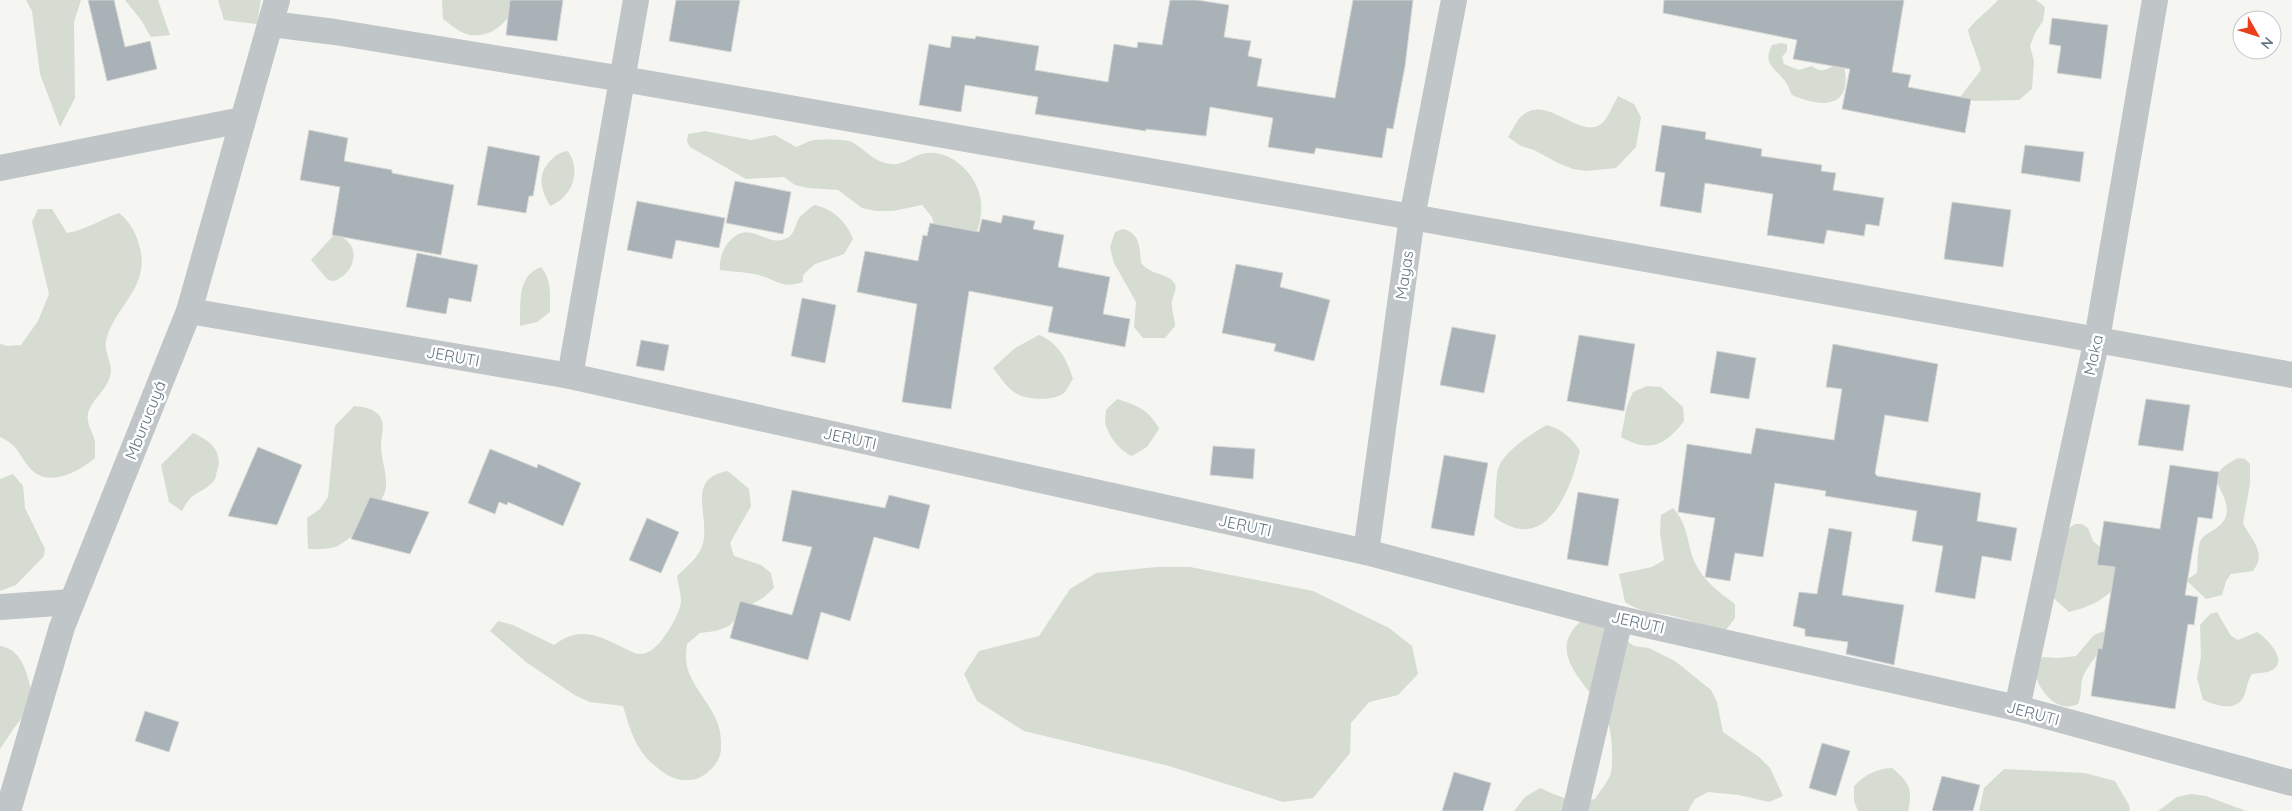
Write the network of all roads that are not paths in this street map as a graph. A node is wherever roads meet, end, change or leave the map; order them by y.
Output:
1 (636, 0) edge
2 (1454, 0) edge
3 (2155, 0) edge
4 (274, 12) edge
5 (623, 79) junction
6 (242, 120) junction
7 (0, 168) edge
8 (1412, 217) junction
9 (189, 311) junction
10 (2097, 339) junction
11 (2292, 375) edge
12 (570, 376) junction
13 (1366, 552) junction
14 (72, 602) junction
15 (0, 607) edge
16 (1620, 619) junction
17 (2017, 708) junction
18 (2292, 783) edge
19 (8, 811) edge
20 (1574, 811) edge

1 - 5 street
2 - 8 street, Mayas
3 - 10 street, Maka
4 - 5 street
4 - 6 street, Mburucuyá
5 - 8 street
5 - 12 street
6 - 7 street
6 - 9 street, Mburucuyá
8 - 10 street
8 - 13 street, Mayas
9 - 12 street, JERUTI
9 - 14 street, Mburucuyá
10 - 11 street
10 - 17 street, Maka
12 - 13 street, JERUTI
13 - 16 street, JERUTI
14 - 15 street
14 - 19 street, Mburucuyá
16 - 17 street, JERUTI
16 - 20 street
17 - 18 street, JERUTI

